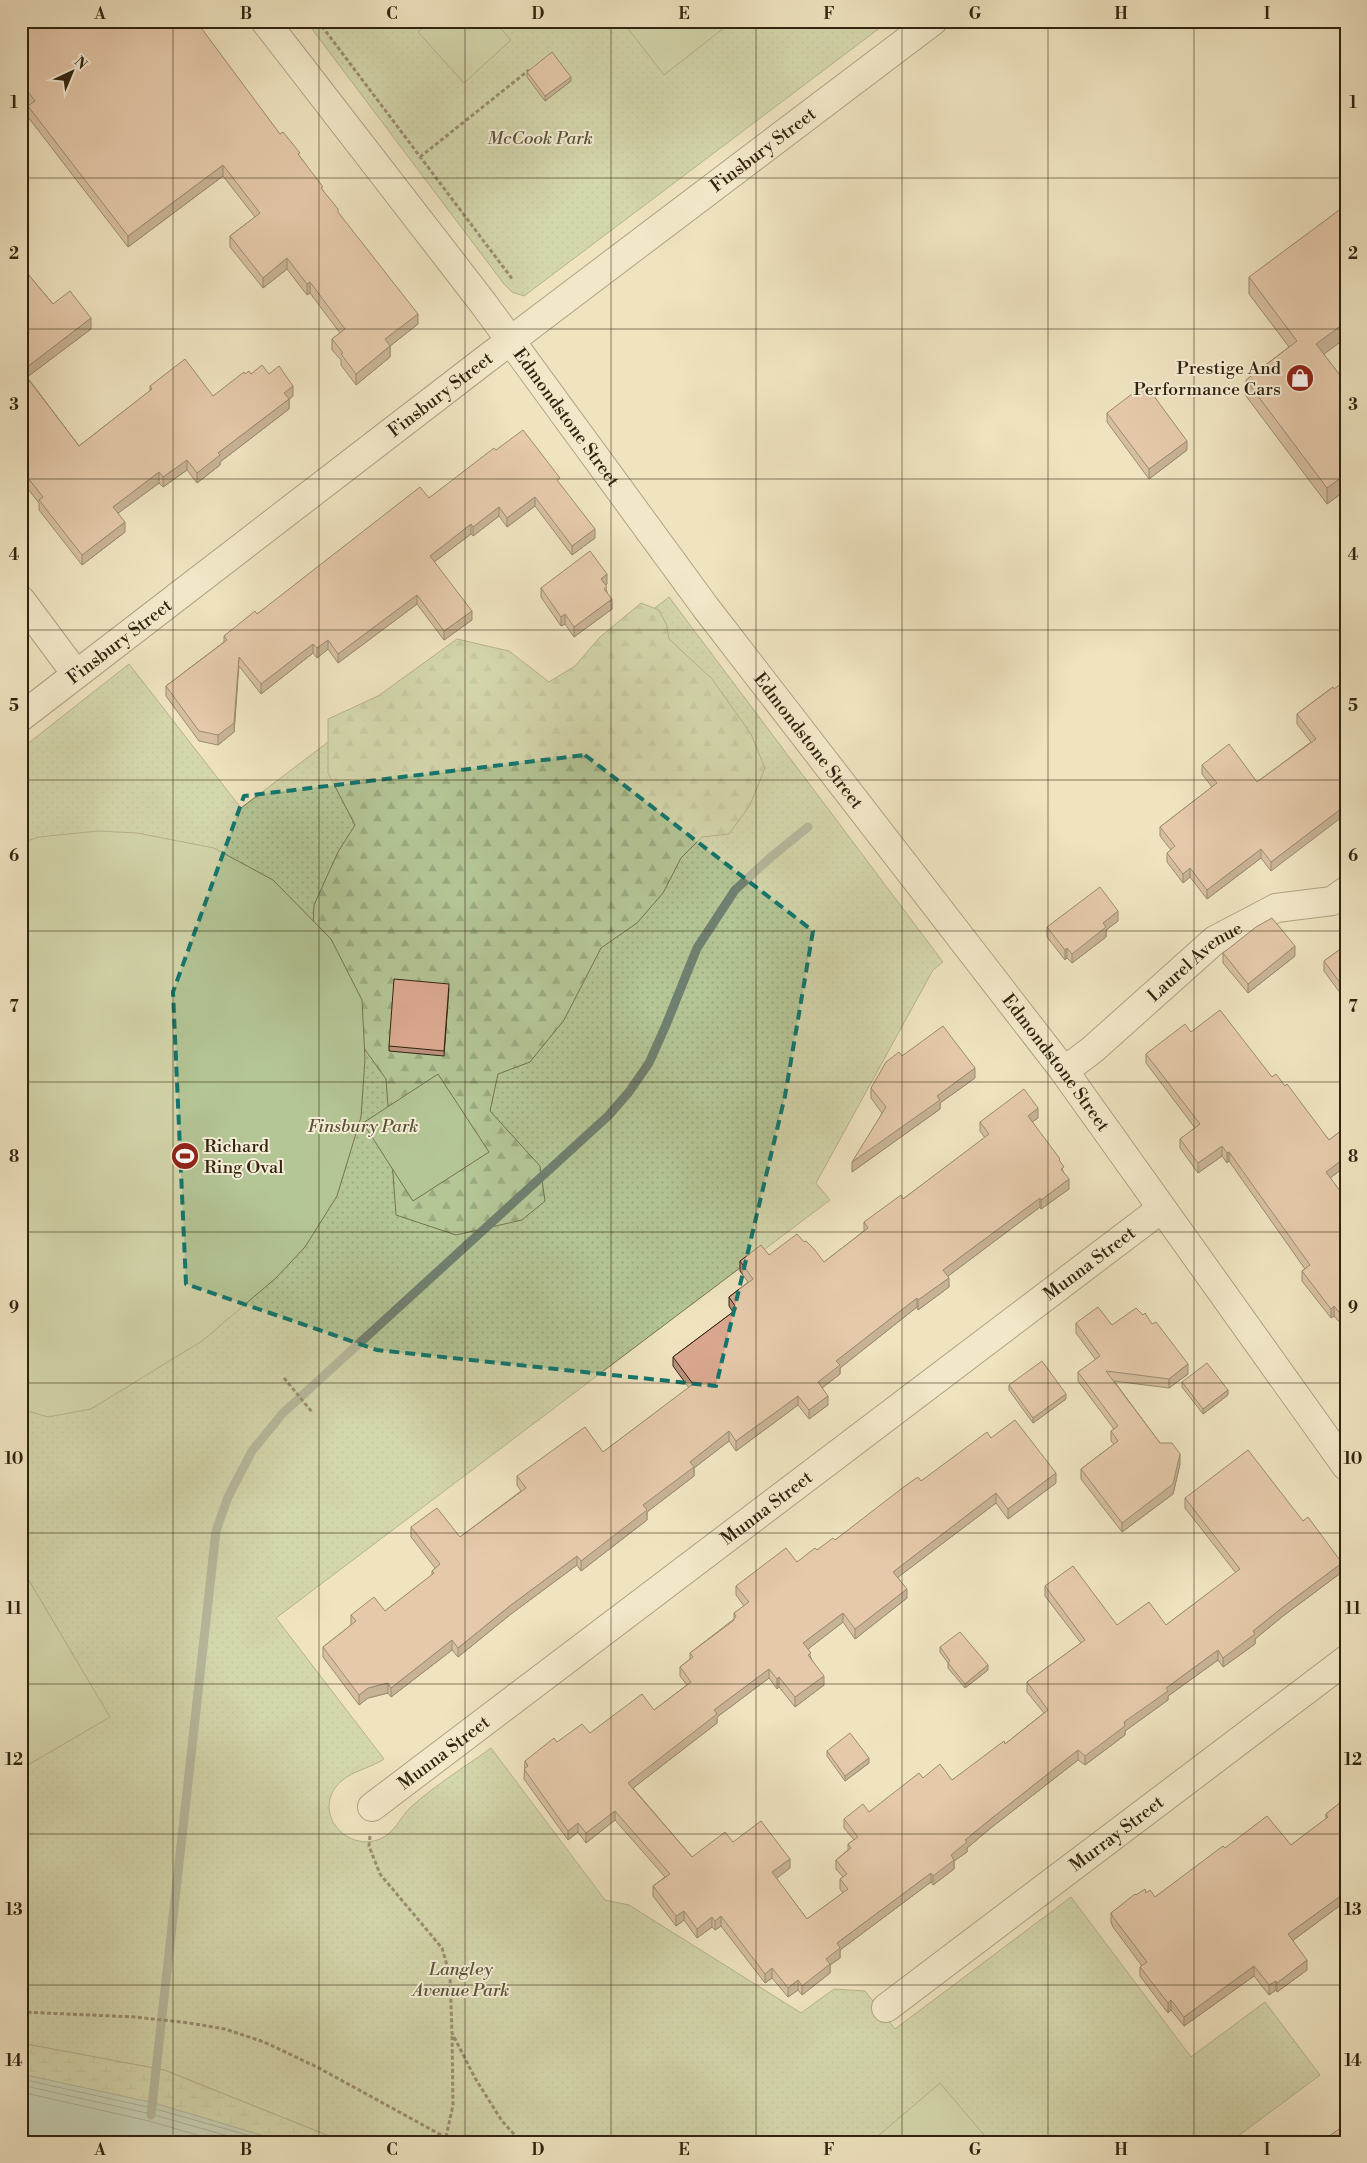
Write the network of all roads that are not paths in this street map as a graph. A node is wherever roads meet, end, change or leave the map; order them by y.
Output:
1 (265, 21) edge
2 (933, 21) edge
3 (512, 341) junction
4 (21, 600) edge
5 (76, 674) junction
6 (21, 717) edge
7 (1346, 891) edge
8 (1064, 1071) junction
9 (1162, 1209) junction
10 (1346, 1466) edge
11 (1346, 1660) edge
12 (372, 1807) road end
13 (886, 2008) dead end

1 - 3 street, Edmondstone Street
2 - 3 street, Finsbury Street
3 - 5 street, Finsbury Street
3 - 8 street, Edmondstone Street
4 - 5 street
5 - 6 street, Finsbury Street
7 - 8 street, Laurel Avenue
8 - 9 street, Edmondstone Street
9 - 10 street, Edmondstone Street
9 - 12 street, Munna Street
11 - 13 street, Murray Street

